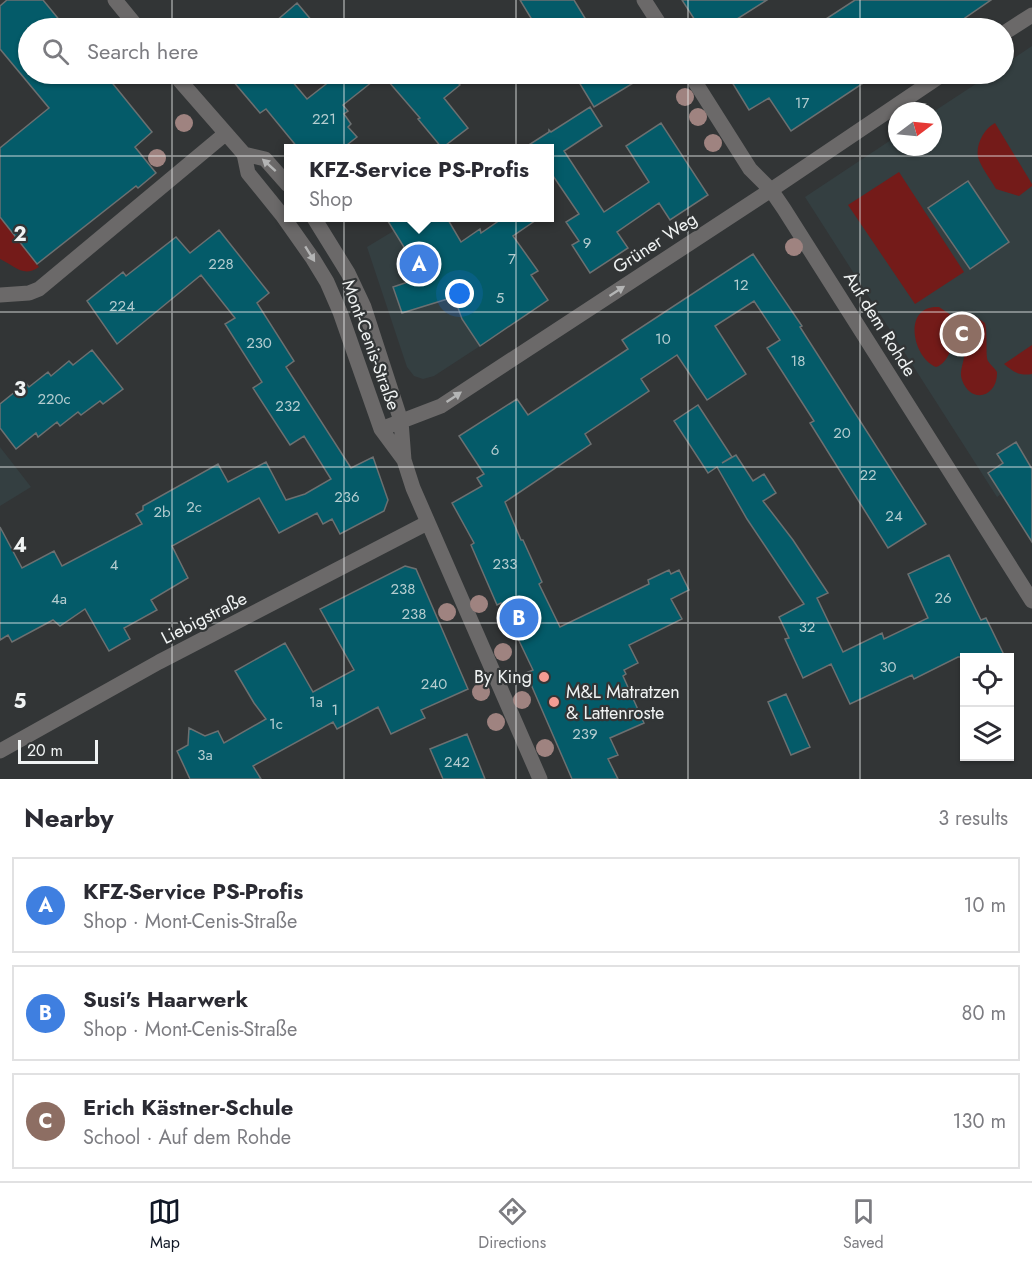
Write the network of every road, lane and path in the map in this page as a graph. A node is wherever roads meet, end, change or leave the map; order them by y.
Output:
1 (115, 0) edge
2 (644, 0) edge
3 (1032, 15) edge
4 (130, 18) edge
5 (656, 18) edge
6 (1014, 27) edge
7 (182, 84) edge
8 (696, 84) edge
9 (927, 84) edge
10 (225, 134) junction
11 (244, 154) junction
12 (284, 180) edge
13 (771, 190) junction
14 (284, 218) edge
15 (287, 222) edge
16 (316, 222) edge
17 (0, 295) edge
18 (401, 422) junction
19 (381, 429) junction
20 (404, 460) junction
21 (427, 523) junction
22 (1032, 601) edge
23 (0, 751) edge
24 (540, 779) edge

1 - 4 street
2 - 5 street
3 - 6 street
7 - 10 street, Mont-Cenis-Straße
8 - 13 street, Auf dem Rohde
9 - 13 street, Grüner Weg
10 - 11 street, Mont-Cenis-Straße
10 - 17 street
12 -> 11 street, Mont-Cenis-Straße
11 -> 14 street, Mont-Cenis-Straße
18 -> 13 street, Grüner Weg
13 - 22 street, Auf dem Rohde
15 -> 19 street, Mont-Cenis-Straße
16 - 18 street, Mont-Cenis-Straße
18 - 19 street, Grüner Weg
18 - 20 street, Mont-Cenis-Straße
19 - 20 street, Mont-Cenis-Straße
20 - 21 street, Mont-Cenis-Straße
21 - 23 street, Liebigstraße
21 - 24 street, Mont-Cenis-Straße

